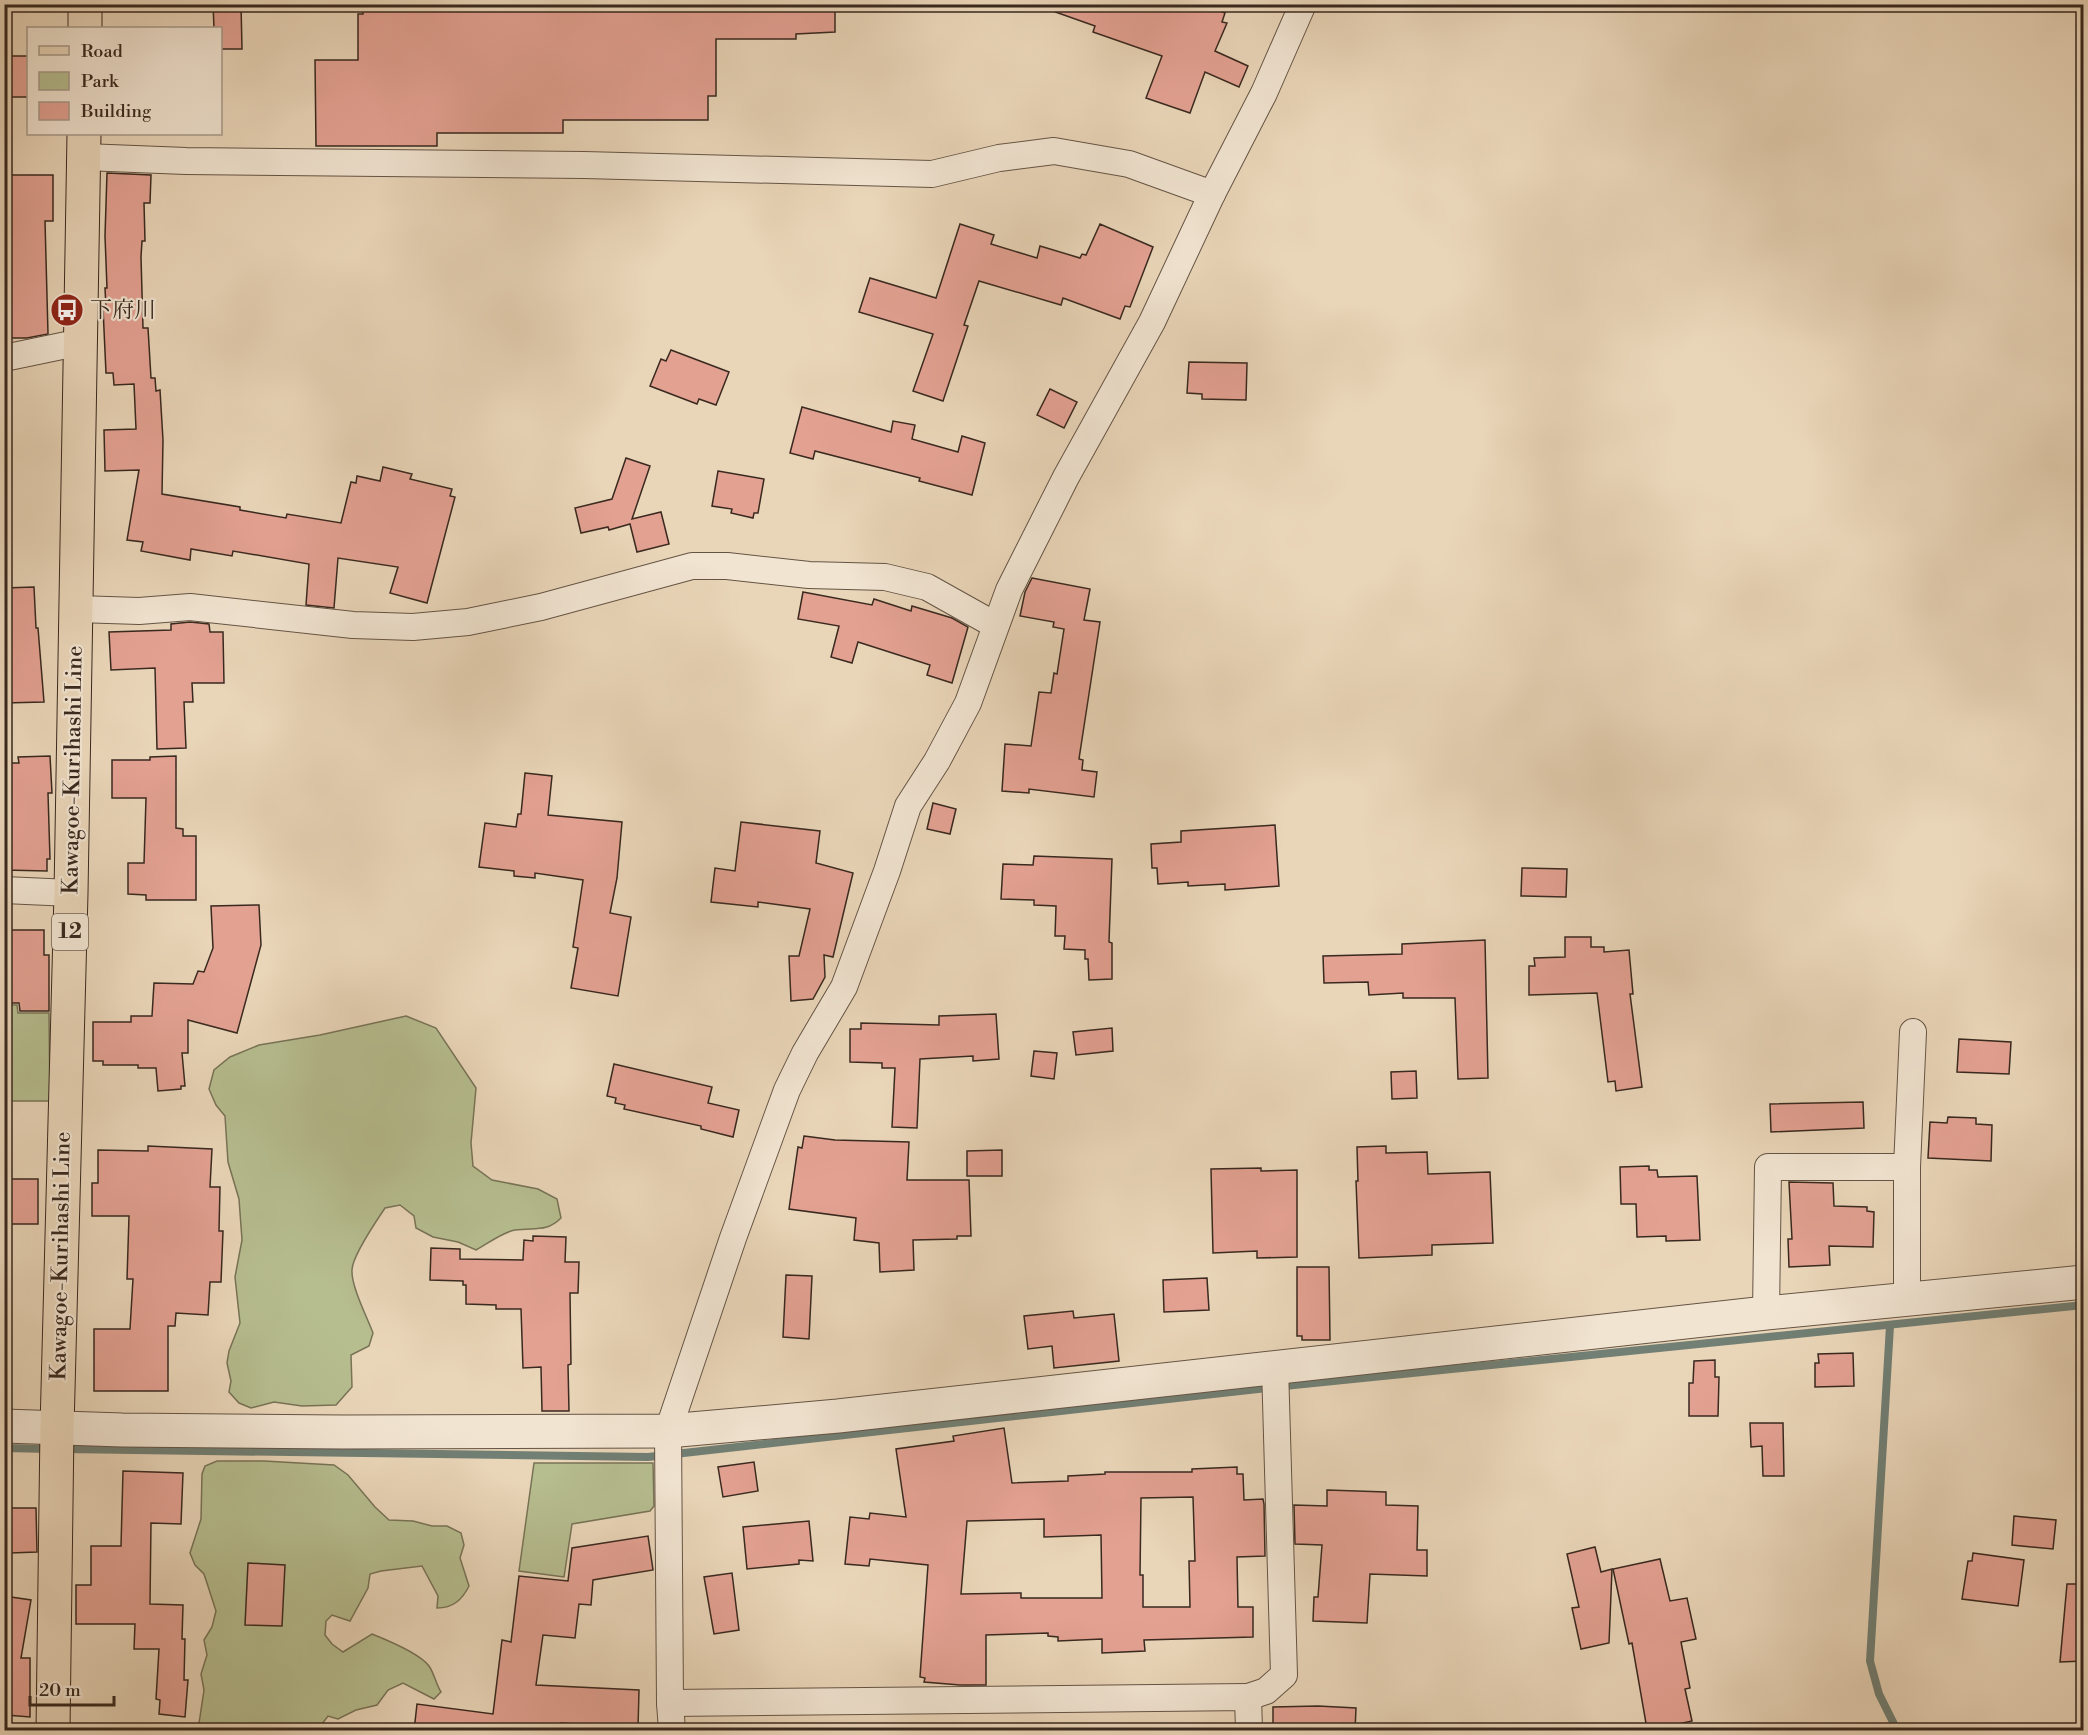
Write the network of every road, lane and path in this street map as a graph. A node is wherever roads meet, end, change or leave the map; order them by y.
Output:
1 (85, 4) edge
2 (1303, 4) edge
3 (85, 27) edge
4 (84, 145) edge
5 (1212, 194) junction
6 (81, 342) junction
7 (4, 358) edge
8 (76, 609) junction
9 (995, 625) junction
10 (4, 890) edge
11 (71, 893) junction
12 (1913, 1032) dead end
13 (1907, 1167) junction
14 (2084, 1282) edge
15 (1907, 1299) junction
16 (1766, 1313) junction
17 (1275, 1367) junction
18 (4, 1426) edge
19 (57, 1428) junction
20 (668, 1431) junction
21 (1248, 1697) junction
22 (670, 1703) junction
23 (53, 1731) edge
24 (672, 1731) edge
25 (1249, 1731) edge

1 - 3 main road
2 - 5 street
4 - 5 street
4 - 6 main road, Kawagoe-Kurihashi Line / 12
5 - 9 street
6 - 7 street
6 - 8 main road, Kawagoe-Kurihashi Line / 12
8 - 9 street
8 - 11 main road, Kawagoe-Kurihashi Line / 12
9 - 20 street
10 - 11 street
11 - 19 main road, Kawagoe-Kurihashi Line / 12
12 - 13 street
13 - 15 street
13 - 16 street
14 - 15 street
15 - 16 street
16 - 17 street
17 - 20 street
17 - 21 street
18 - 19 street
19 - 20 street
19 - 23 main road, Kawagoe-Kurihashi Line / 12
20 - 22 street
21 - 22 street
21 - 25 street
22 - 24 street

